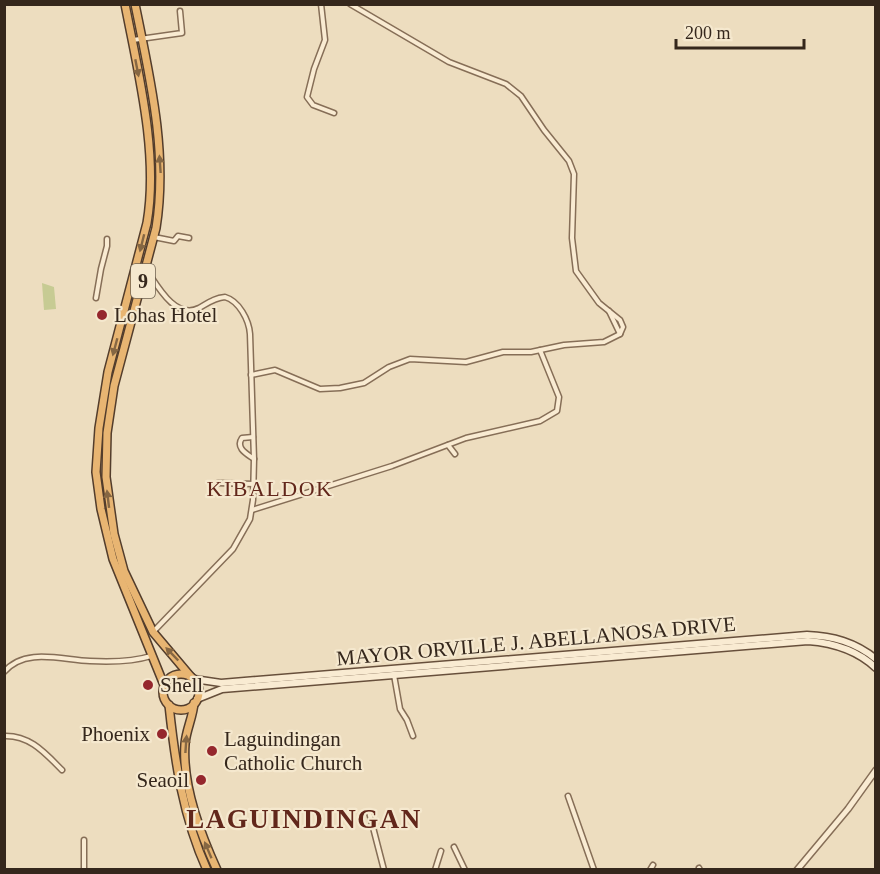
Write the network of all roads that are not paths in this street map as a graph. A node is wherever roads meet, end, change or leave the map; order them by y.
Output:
1 (125, 4) edge
2 (135, 4) edge
3 (321, 4) edge
4 (350, 4) edge
5 (180, 11) dead end
6 (142, 39) junction
7 (132, 40) junction
8 (334, 113) dead end
9 (161, 200) junction
10 (151, 201) junction
11 (154, 237) junction
12 (189, 238) dead end
13 (107, 239) dead end
14 (146, 269) junction
15 (96, 298) dead end
16 (540, 350) junction
17 (251, 375) junction
18 (253, 437) junction
19 (448, 445) junction
20 (455, 454) dead end
21 (254, 459) junction
22 (218, 483) dead end
23 (254, 484) junction
24 (252, 510) junction
25 (110, 535) junction
26 (142, 609) junction
27 (134, 613) junction
28 (153, 632) junction
29 (865, 655) junction
30 (153, 656) junction
31 (876, 659) edge
32 (876, 668) edge
33 (4, 672) edge
34 (394, 675) junction
35 (192, 678) junction
36 (164, 685) junction
37 (196, 701) junction
38 (169, 705) junction
39 (4, 736) edge
40 (413, 736) dead end
41 (62, 770) dead end
42 (876, 770) edge
43 (568, 796) dead end
44 (369, 812) dead end
45 (84, 840) dead end
46 (454, 847) dead end
47 (441, 851) dead end
48 (84, 870) edge
49 (207, 870) edge
50 (217, 870) edge
51 (384, 870) edge
52 (435, 870) edge
53 (465, 870) edge
54 (594, 870) edge
55 (797, 870) edge

1 - 7 highway, 9
2 - 6 highway, 9
3 - 8 street
4 - 16 street
5 - 6 street
6 - 7 street
9 -> 6 highway, 9
7 -> 10 highway, 9
9 - 10 highway
9 - 11 highway, 9
10 -> 25 highway, 9
11 - 12 street
11 - 14 highway, 9
13 - 15 street
14 - 17 street
25 -> 14 highway, 9
16 - 17 street
16 - 19 street
17 - 18 street
18 - 21 street
18 - 21 street
19 - 20 street
19 - 24 street
21 - 23 street
22 - 23 street
23 - 24 street
24 - 28 street
25 - 26 highway, 9
25 - 27 highway, 9
26 - 27 highway
26 - 28 highway, 9
27 - 30 highway, 9
35 -> 28 highway, 9
29 - 31 main road, MAYOR ORVILLE J. ABELLANOSA DRIVE
29 - 32 main road, MAYOR ORVILLE J. ABELLANOSA DRIVE
29 - 34 main road, MAYOR ORVILLE J. ABELLANOSA DRIVE
29 - 35 main road, MAYOR ORVILLE J. ABELLANOSA DRIVE
30 - 33 street
30 - 36 highway, 9
34 - 37 main road, MAYOR ORVILLE J. ABELLANOSA DRIVE
34 - 40 street
35 - 36 highway
35 - 37 highway
36 - 38 highway, 9
37 - 38 highway
50 -> 37 highway
38 - 49 highway, 9
39 - 41 street
42 - 55 street
43 - 54 street
44 - 51 street
45 - 48 street
46 - 53 street
47 - 52 street

